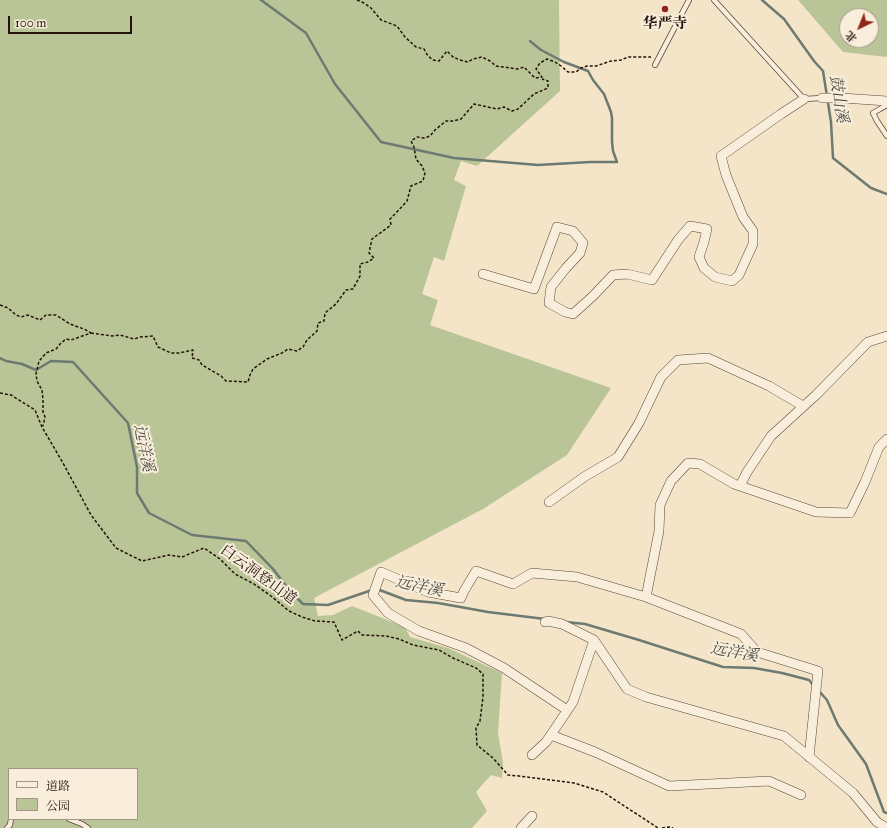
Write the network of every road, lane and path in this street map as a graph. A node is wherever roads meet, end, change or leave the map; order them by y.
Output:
1 (357, 0) edge
2 (689, 0) edge
3 (714, 0) edge
4 (663, 52) junction
5 (655, 65) dead end
6 (542, 79) dead end
7 (822, 98) joint
8 (804, 99) junction
9 (887, 101) edge
10 (887, 105) edge
11 (887, 136) edge
12 (483, 274) dead end
13 (0, 305) edge
14 (91, 333) junction
15 (887, 336) edge
16 (0, 393) edge
17 (803, 406) junction
18 (42, 427) junction
19 (887, 439) edge
20 (740, 486) junction
21 (548, 502) dead end
22 (646, 597) junction
23 (545, 622) dead end
24 (594, 640) junction
25 (567, 710) junction
26 (551, 735) junction
27 (532, 755) dead end
28 (809, 757) junction
29 (801, 795) dead end
30 (532, 816) dead end
31 (72, 820) edge
32 (88, 828) edge
33 (521, 828) edge
34 (658, 828) edge
35 (662, 828) edge
36 (673, 828) edge
37 (887, 828) edge

1 - 4 path
2 - 4 lane
3 - 8 lane
4 - 5 lane
6 - 14 path
7 - 8 lane
7 - 9 street
8 - 12 street
10 - 11 lane
13 - 14 path
14 - 18 path
15 - 17 street
16 - 18 path, 白云洞登山道
17 - 20 street
17 - 21 street
18 - 34 path, 白云洞登山道
19 - 20 street
20 - 22 street
22 - 25 street
22 - 28 street
23 - 24 street
24 - 25 street
24 - 28 street
25 - 26 street
26 - 27 street
26 - 29 street
28 - 37 street
30 - 33 street
31 - 32 lane
35 - 36 path

